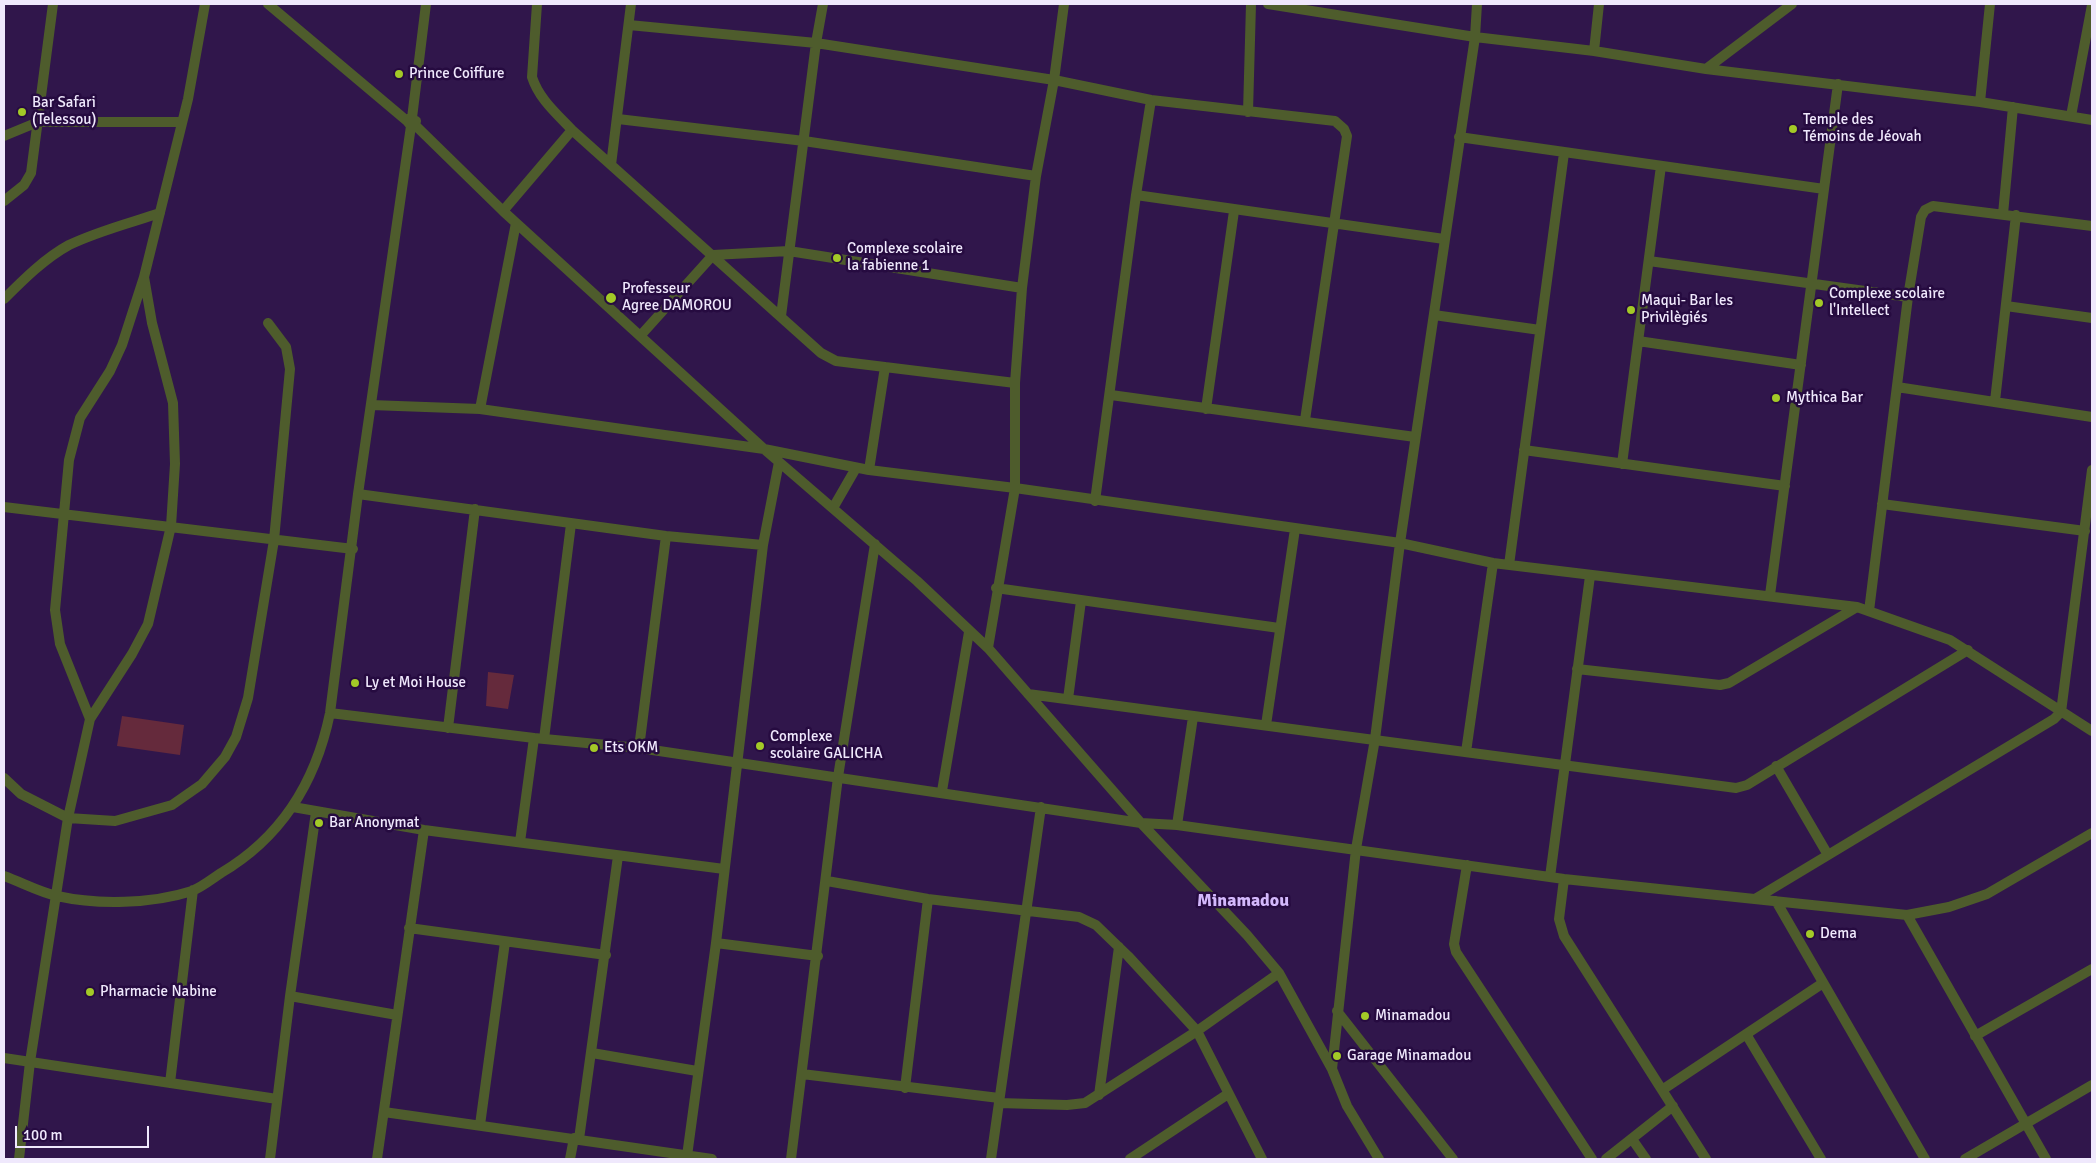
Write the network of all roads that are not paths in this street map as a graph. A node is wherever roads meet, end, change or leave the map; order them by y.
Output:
1 (53, 4) edge
2 (205, 4) edge
3 (268, 4) edge
4 (426, 4) edge
5 (537, 4) edge
6 (632, 4) edge
7 (823, 4) edge
8 (1064, 4) edge
9 (1251, 4) edge
10 (1268, 4) edge
11 (1477, 4) edge
12 (1599, 4) edge
13 (1792, 4) edge
14 (1990, 4) edge
15 (2092, 5) edge
16 (2092, 13) edge
17 (628, 25) junction
18 (1475, 37) junction
19 (816, 43) junction
20 (1594, 51) junction
21 (1706, 69) junction
22 (1054, 80) junction
23 (1838, 84) junction
24 (1151, 100) junction
25 (1980, 102) junction
26 (2013, 107) junction
27 (1248, 112) junction
28 (2071, 116) junction
29 (618, 119) junction
30 (2092, 120) edge
31 (38, 122) junction
32 (182, 122) junction
33 (411, 123) junction
34 (572, 130) junction
35 (4, 136) edge
36 (1459, 137) junction
37 (804, 141) junction
38 (1564, 153) junction
39 (612, 165) junction
40 (1661, 166) junction
41 (1036, 176) junction
42 (1824, 189) junction
43 (1136, 195) junction
44 (4, 201) edge
45 (502, 211) junction
46 (1234, 211) junction
47 (160, 213) junction
48 (2003, 214) junction
49 (2016, 216) junction
50 (516, 223) junction
51 (1335, 224) junction
52 (2092, 226) edge
53 (1444, 239) junction
54 (789, 251) junction
55 (713, 255) junction
56 (1649, 261) junction
57 (144, 277) junction
58 (1812, 284) junction
59 (1022, 288) junction
60 (1908, 297) junction
61 (4, 299) edge
62 (2006, 306) junction
63 (1434, 315) junction
64 (781, 316) junction
65 (2092, 318) edge
66 (268, 323) dead end
67 (1540, 330) junction
68 (641, 335) junction
69 (1638, 341) junction
70 (1801, 365) junction
71 (885, 367) junction
72 (1015, 383) junction
73 (1897, 388) junction
74 (1111, 395) junction
75 (1995, 401) junction
76 (370, 405) junction
77 (1206, 408) junction
78 (480, 409) junction
79 (2092, 417) edge
80 (1304, 420) junction
81 (1415, 437) junction
82 (764, 450) junction
83 (1524, 450) junction
84 (779, 462) junction
85 (1622, 464) junction
86 (856, 468) junction
87 (868, 470) junction
88 (2092, 470) edge
89 (1785, 486) junction
90 (1015, 488) junction
91 (358, 494) junction
92 (1095, 501) junction
93 (1882, 504) junction
94 (4, 507) edge
95 (833, 508) junction
96 (475, 509) junction
97 (65, 514) junction
98 (571, 524) junction
99 (171, 526) junction
100 (1295, 529) junction
101 (2085, 531) junction
102 (666, 536) junction
103 (274, 540) junction
104 (1400, 543) junction
105 (875, 544) junction
106 (763, 545) junction
107 (352, 549) junction
108 (1493, 563) junction
109 (1510, 565) junction
110 (1590, 576) junction
111 (996, 588) junction
112 (1770, 595) junction
113 (1081, 601) junction
114 (1857, 607) junction
115 (1869, 610) junction
116 (1279, 628) junction
117 (969, 632) junction
118 (988, 648) junction
119 (1968, 650) junction
120 (1577, 669) junction
121 (1028, 694) junction
122 (1068, 699) junction
123 (2061, 712) junction
124 (330, 713) junction
125 (1193, 716) junction
126 (90, 719) junction
127 (1266, 725) junction
128 (448, 728) junction
129 (2092, 731) edge
130 (539, 738) junction
131 (1375, 739) junction
132 (639, 748) junction
133 (1466, 752) junction
134 (739, 762) junction
135 (1565, 766) junction
136 (1776, 766) junction
137 (838, 777) junction
138 (4, 778) edge
139 (942, 791) junction
140 (293, 807) junction
141 (1041, 807) junction
142 (316, 812) junction
143 (68, 818) junction
144 (1141, 823) junction
145 (1177, 825) junction
146 (424, 830) junction
147 (2092, 833) edge
148 (520, 842) junction
149 (1356, 849) junction
150 (1828, 855) junction
151 (618, 856) junction
152 (1467, 865) junction
153 (724, 869) junction
154 (4, 876) edge
155 (1550, 877) junction
156 (1564, 879) junction
157 (827, 880) junction
158 (193, 890) junction
159 (57, 896) junction
160 (928, 899) junction
161 (1755, 899) junction
162 (1776, 901) junction
163 (1027, 910) junction
164 (1907, 914) junction
165 (409, 928) junction
166 (505, 942) junction
167 (716, 942) junction
168 (1119, 947) junction
169 (606, 955) junction
170 (818, 956) junction
171 (2092, 969) edge
172 (1279, 973) junction
173 (1823, 983) junction
174 (290, 996) junction
175 (1337, 1012) junction
176 (397, 1015) junction
177 (1196, 1032) junction
178 (1746, 1034) junction
179 (1975, 1036) junction
180 (592, 1053) junction
181 (4, 1058) edge
182 (30, 1062) junction
183 (1332, 1069) junction
184 (697, 1071) junction
185 (802, 1074) junction
186 (170, 1083) junction
187 (2092, 1085) edge
188 (904, 1088) junction
189 (1662, 1090) junction
190 (1228, 1094) junction
191 (1099, 1095) junction
192 (277, 1099) junction
193 (999, 1101) junction
194 (1673, 1106) junction
195 (384, 1112) junction
196 (2024, 1124) junction
197 (480, 1125) junction
198 (1632, 1138) junction
199 (576, 1139) junction
200 (687, 1156) junction
201 (19, 1159) edge
202 (270, 1159) edge
203 (377, 1159) edge
204 (570, 1159) edge
205 (712, 1159) edge
206 (791, 1159) edge
207 (991, 1159) edge
208 (1130, 1159) edge
209 (1262, 1159) edge
210 (1379, 1159) edge
211 (1454, 1159) edge
212 (1592, 1159) edge
213 (1606, 1159) edge
214 (1646, 1159) edge
215 (1706, 1159) edge
216 (1821, 1159) edge
217 (1925, 1159) edge
218 (1965, 1159) edge
219 (2046, 1159) edge

1 - 31 street
2 - 32 street
3 - 33 street
4 - 33 street
5 - 34 street
6 - 17 street
7 - 19 street
8 - 22 street
9 - 27 street
10 - 18 street
11 - 18 street
12 - 20 street
13 - 21 street
14 - 25 street
15 - 16 street
16 - 28 street
17 - 19 street
17 - 29 street
18 - 20 street
18 - 36 street
19 - 22 street
19 - 37 street
20 - 21 street
21 - 23 street
22 - 24 street
22 - 41 street
23 - 25 street
23 - 42 street
24 - 27 street
24 - 43 street
25 - 26 street
26 - 28 street
26 - 48 street
27 - 51 street
28 - 30 street
29 - 37 street
29 - 39 street
31 - 32 street
31 - 35 street
31 - 44 street
32 - 47 street
33 - 45 street
33 - 76 street
34 - 39 street
34 - 45 street
36 - 38 street
36 - 53 street
37 - 41 street
37 - 54 street
38 - 40 street
38 - 67 street
39 - 55 street
40 - 42 street
40 - 56 street
41 - 59 street
42 - 58 street
43 - 46 street
43 - 74 street
45 - 50 street
46 - 51 street
46 - 77 street
47 - 57 street
47 - 61 street
48 - 49 street
48 - 60 street
49 - 52 street
49 - 62 street
50 - 68 street
50 - 78 street
51 - 53 street
51 - 80 street
53 - 63 street
54 - 55 street
54 - 59 street
54 - 64 street
55 - 64 street
55 - 68 street
56 - 58 street
56 - 69 street
57 - 97 street
57 - 99 street
58 - 60 street
58 - 70 street
59 - 72 street
60 - 73 street
62 - 65 street
62 - 75 street
63 - 67 street
63 - 81 street
64 - 71 street
66 - 103 street
67 - 83 street
68 - 82 street
69 - 70 street
69 - 85 street
70 - 89 street
71 - 72 street
71 - 87 street
72 - 90 street
73 - 75 street
73 - 93 street
74 - 77 street
74 - 92 street
75 - 79 street
76 - 78 street
76 - 91 street
77 - 80 street
78 - 82 street
80 - 81 street
81 - 104 street
82 - 84 street
82 - 86 street
83 - 85 street
83 - 109 street
84 - 95 street
84 - 106 street
85 - 89 street
86 - 87 street
86 - 95 street
87 - 90 street
88 - 101 street
89 - 112 street
90 - 92 street
90 - 111 street
91 - 96 street
91 - 107 street
92 - 100 street
93 - 101 street
93 - 115 street
94 - 97 street
95 - 105 street
96 - 98 street
96 - 128 street
97 - 99 street
97 - 126 street
98 - 102 street
98 - 130 street
99 - 103 street
99 - 126 street
100 - 104 street
100 - 116 street
101 - 123 street
102 - 106 street
102 - 132 street
103 - 107 street
103 - 143 street
104 - 108 street
104 - 131 street
105 - 117 street
105 - 137 street
106 - 134 street
107 - 124 street
108 - 109 street
108 - 133 street
109 - 110 street
110 - 112 street
110 - 120 street
111 - 113 street
111 - 118 street
112 - 114 street
113 - 116 street
113 - 122 street
114 - 115 street
114 - 120 street
115 - 119 street
116 - 127 street
117 - 118 street
117 - 139 street
118 - 121 street
119 - 123 street
119 - 136 street
120 - 135 street
121 - 122 street
121 - 144 street
122 - 125 street
123 - 129 street
123 - 150 street
124 - 128 street
124 - 140 street
125 - 127 street
125 - 145 street
126 - 143 street
127 - 131 street
128 - 130 street
130 - 132 street
130 - 148 street
131 - 133 street
131 - 149 street
132 - 134 street
133 - 135 street
134 - 137 street
134 - 153 street
135 - 136 street
135 - 155 street
136 - 150 street
137 - 139 street
137 - 157 street
138 - 143 street
139 - 141 street
140 - 142 street
140 - 158 street
141 - 144 street
141 - 163 street
142 - 146 street
142 - 174 street
143 - 159 street
144 - 145 street
144 - 172 street
145 - 149 street
146 - 148 street
146 - 165 street
147 - 164 street
148 - 151 street
149 - 152 street
149 - 175 street
150 - 161 street
151 - 153 street
151 - 169 street
152 - 155 street
152 - 212 street
153 - 167 street
154 - 159 street
155 - 156 street
156 - 161 street
156 - 189 street
157 - 160 street
157 - 170 street
158 - 159 street
158 - 186 street
159 - 182 street
160 - 163 street
160 - 188 street
161 - 162 street
162 - 164 street
162 - 173 street
163 - 168 street
163 - 193 street
164 - 179 street
165 - 166 street
165 - 176 street
166 - 169 street
166 - 197 street
167 - 170 street
167 - 184 street
168 - 177 street
168 - 191 street
169 - 180 street
170 - 185 street
171 - 179 street
172 - 177 street
172 - 183 street
173 - 178 street
173 - 217 street
174 - 176 street
174 - 192 street
175 - 183 street
175 - 211 street
176 - 195 street
177 - 190 street
177 - 191 street
178 - 189 street
178 - 216 street
179 - 196 street
180 - 184 street
180 - 199 street
181 - 182 street
182 - 186 street
182 - 201 street
183 - 210 street
184 - 200 street
185 - 188 street
185 - 206 street
186 - 192 street
187 - 196 street
188 - 193 street
189 - 194 street
190 - 208 street
190 - 209 street
191 - 193 street
192 - 202 street
193 - 207 street
194 - 198 street
194 - 215 street
195 - 197 street
195 - 203 street
196 - 218 street
196 - 219 street
197 - 199 street
198 - 213 street
198 - 214 street
199 - 200 street
199 - 204 street
200 - 205 street

